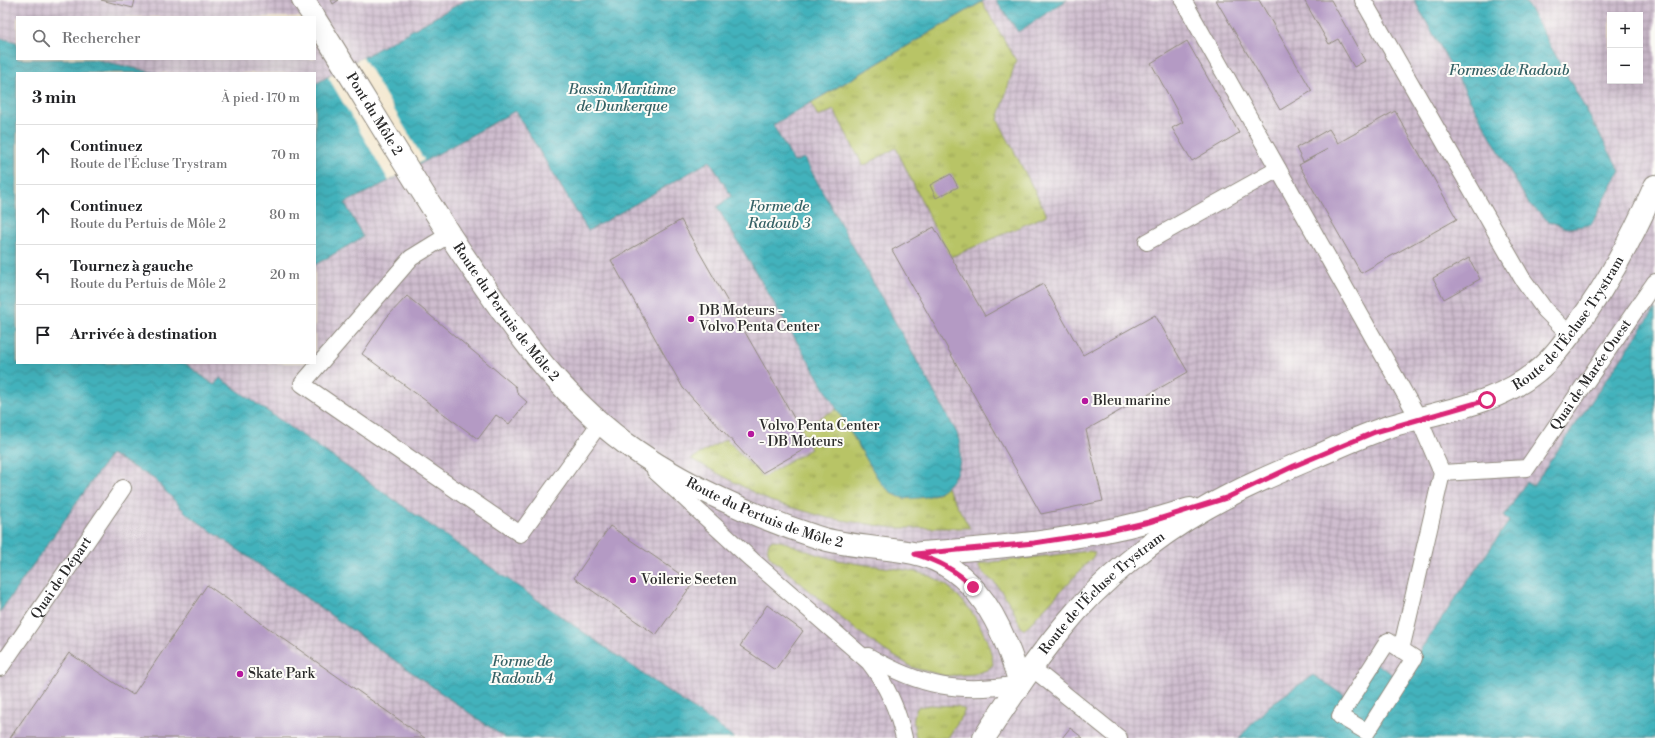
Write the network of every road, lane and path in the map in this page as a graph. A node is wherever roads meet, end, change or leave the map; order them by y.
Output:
1 (303, 0) edge
2 (1183, 0) edge
3 (1363, 0) edge
4 (313, 16) edge
5 (316, 21) edge
6 (1278, 169) junction
7 (1655, 186) edge
8 (432, 207) joint
9 (450, 234) junction
10 (1146, 242) dead end
11 (1655, 282) edge
12 (1570, 335) junction
13 (1419, 419) junction
14 (600, 423) junction
15 (624, 442) junction
16 (1442, 473) junction
17 (123, 488) dead end
18 (1226, 498) junction
19 (915, 554) junction
20 (855, 648) junction
21 (1402, 650) junction
22 (0, 668) edge
23 (1026, 676) junction
24 (904, 738) edge
25 (984, 738) edge
26 (1119, 738) edge

1 - 4 street, Pont du Môle 2
2 - 6 lane
3 - 12 lane
5 - 8 street, Pont du Môle 2
6 - 10 lane
6 - 13 lane
7 - 12 street, Route de l'Écluse Trystram
8 - 9 street, Route du Pertuis de Môle 2
9 - 14 street, Route du Pertuis de Môle 2
9 - 14 lane
11 - 16 lane, Quai de Marée Ouest
12 - 13 street, Route de l'Écluse Trystram
13 - 16 lane
13 - 18 street, Route de l'Écluse Trystram
14 - 15 street, Route du Pertuis de Môle 2
15 - 19 street, Route du Pertuis de Môle 2
15 - 20 lane, Route du Pertuis de Môle 2
16 - 21 lane
17 - 22 lane, Quai de Départ
18 - 19 street, Route du Pertuis de Môle 2
18 - 23 street, Route de l'Écluse Trystram
19 - 23 street, Route du Pertuis de Môle 2
20 - 23 lane, Route du Pertuis de Môle 2
20 - 24 lane, Route du Pertuis de Môle 2
21 - 21 lane
23 - 25 street, Route de l'Écluse Trystram
23 - 26 lane

